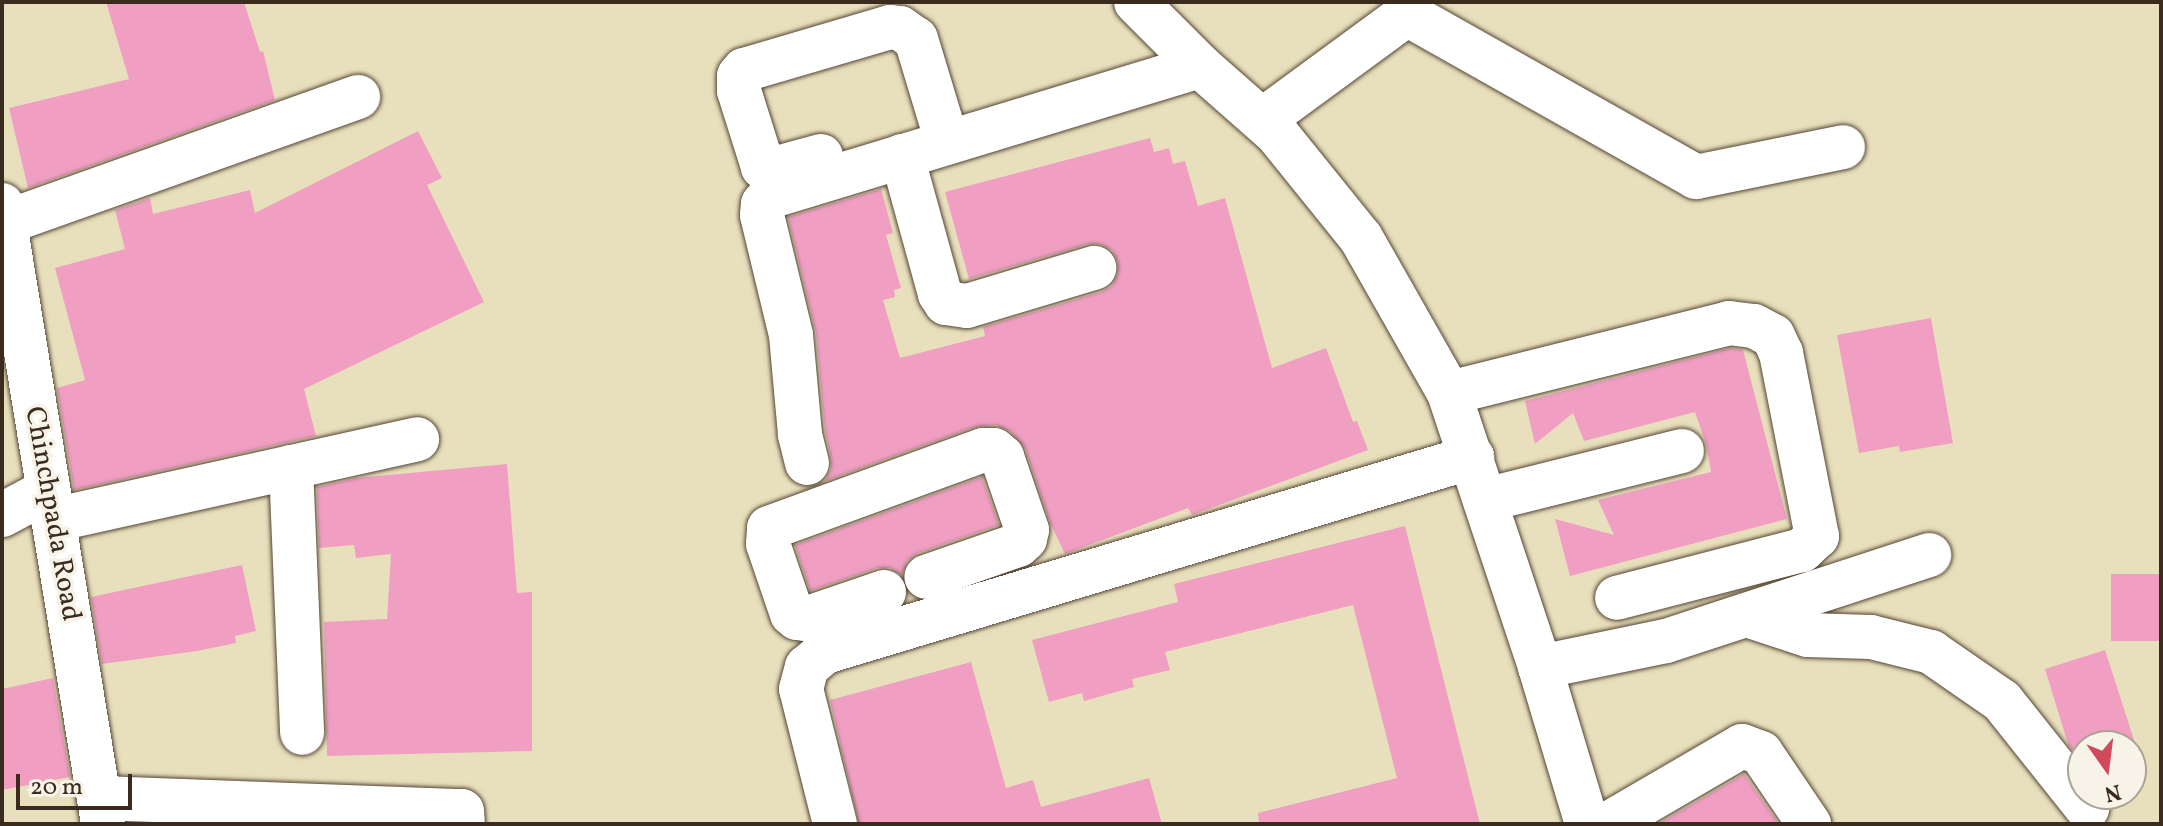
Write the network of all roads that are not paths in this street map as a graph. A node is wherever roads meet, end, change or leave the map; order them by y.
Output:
1 (1136, 2) edge
2 (1200, 66) junction
3 (358, 97) dead end
4 (1264, 119) junction
5 (944, 132) junction
6 (1843, 147) dead end
7 (902, 156) junction
8 (3, 214) edge
9 (1094, 268) dead end
10 (7, 271) edge
11 (1449, 393) junction
12 (417, 439) dead end
13 (1682, 451) dead end
14 (1472, 457) junction
15 (807, 463) dead end
16 (291, 467) junction
17 (1485, 500) junction
18 (50, 506) junction
19 (2, 515) edge
20 (1929, 555) dead end
21 (884, 592) dead end
22 (969, 609) junction
23 (1747, 615) junction
24 (820, 634) junction
25 (1666, 641) junction
26 (1540, 667) junction
27 (302, 733) dead end
28 (2067, 783) edge
29 (102, 811) edge
30 (463, 824) edge
31 (835, 824) edge
32 (1587, 824) edge
33 (1608, 824) edge
34 (1809, 824) edge

1 - 2 street
2 - 4 street
2 - 5 street
3 - 8 street
4 - 6 street
4 - 11 street
5 - 5 street
5 - 7 street
7 - 9 street
7 - 15 street
8 - 10 street, Chinchpada Road
10 - 18 street, Chinchpada Road
11 - 14 street
11 - 25 street
12 - 16 street
13 - 17 street
14 - 17 street
14 - 22 street
16 - 18 street
16 - 27 street
17 - 26 street
18 - 19 street
18 - 29 street, Chinchpada Road
20 - 23 street
21 - 24 street
22 - 24 street
22 - 24 street
23 - 25 street
23 - 28 street
24 - 31 street
25 - 26 street
26 - 32 street
29 - 30 street
33 - 34 street

